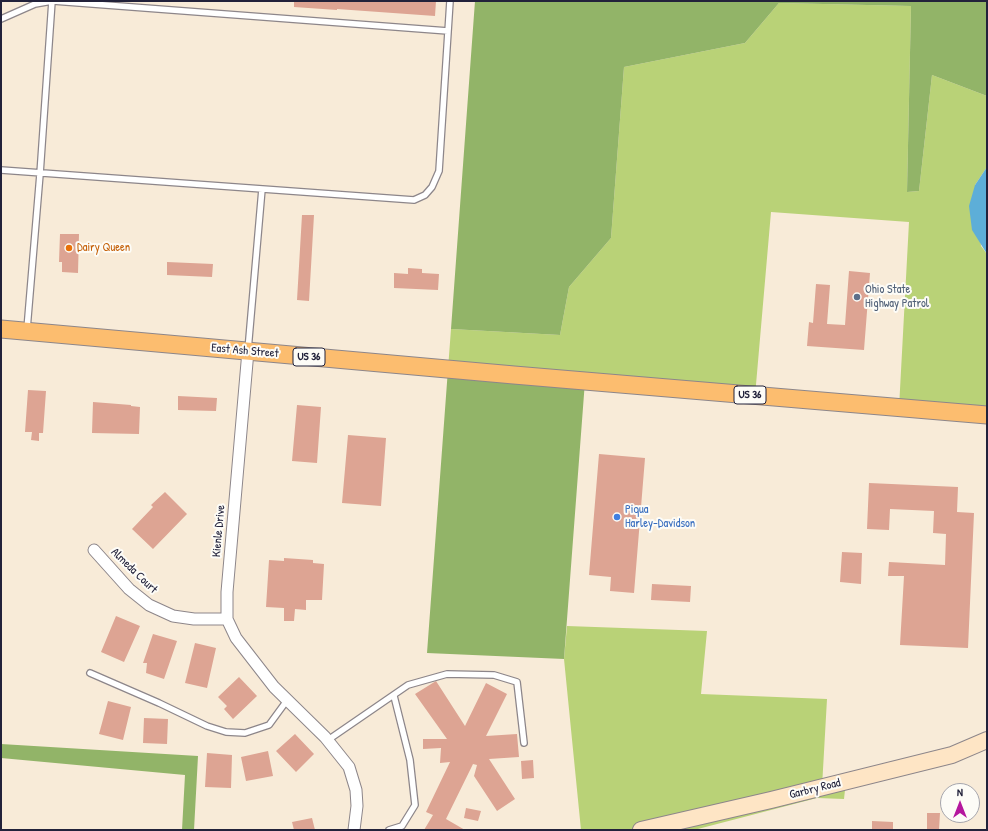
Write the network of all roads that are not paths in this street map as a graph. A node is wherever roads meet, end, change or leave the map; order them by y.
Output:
1 (52, 1) edge
2 (450, 1) edge
3 (1, 19) edge
4 (448, 31) junction
5 (1, 170) edge
6 (40, 174) junction
7 (262, 189) junction
8 (1, 329) edge
9 (27, 332) junction
10 (248, 351) junction
11 (987, 415) edge
12 (94, 550) dead end
13 (227, 619) junction
14 (90, 673) dead end
15 (394, 696) junction
16 (288, 699) junction
17 (328, 740) junction
18 (987, 740) edge
19 (524, 743) dead end
20 (354, 830) edge
21 (389, 830) edge
22 (641, 830) edge

1 - 3 lane
1 - 4 lane
1 - 6 lane
2 - 4 lane
4 - 7 lane
5 - 6 lane
6 - 7 lane
6 - 9 lane
7 - 10 lane, Kienle Drive
8 - 9 main road, East Ash Street / US 36
9 - 10 main road, East Ash Street / US 36
10 - 11 main road, East Ash Street / US 36
10 - 13 street, Kienle Drive
12 - 13 street, Almeda Court
13 - 16 street, Kienle Drive
14 - 16 lane
15 - 17 lane
15 - 19 lane
15 - 21 lane
16 - 17 street, Kienle Drive
17 - 20 street, Kienle Drive
18 - 22 street, Garbry Road

